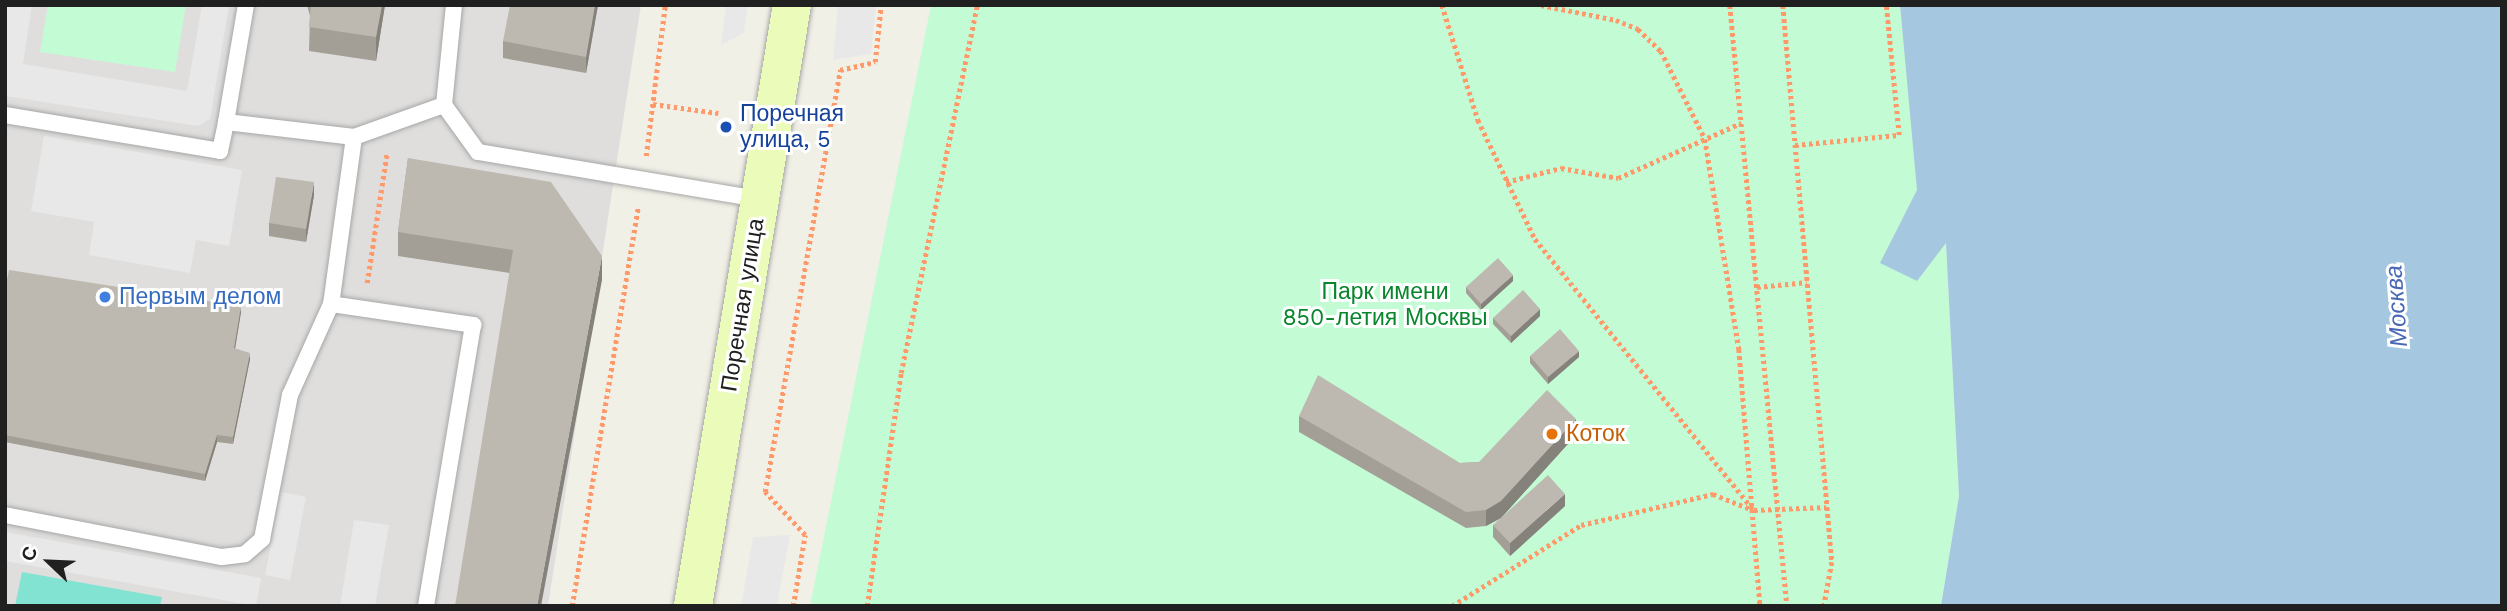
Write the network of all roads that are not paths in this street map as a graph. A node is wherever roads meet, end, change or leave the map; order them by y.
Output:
1 (246, 5) edge
2 (454, 5) edge
3 (792, 5) edge
4 (444, 105) junction
5 (5, 114) edge
6 (226, 122) junction
7 (354, 137) junction
8 (760, 200) junction
9 (331, 304) junction
10 (5, 515) edge
11 (426, 606) edge
12 (693, 606) edge

1 - 6 lane
2 - 4 lane
3 - 8 main road, Поречная улица
4 - 7 lane
4 - 8 lane
5 - 6 lane
6 - 7 lane
7 - 9 lane
8 - 12 main road, Поречная улица
9 - 10 lane
9 - 11 lane

